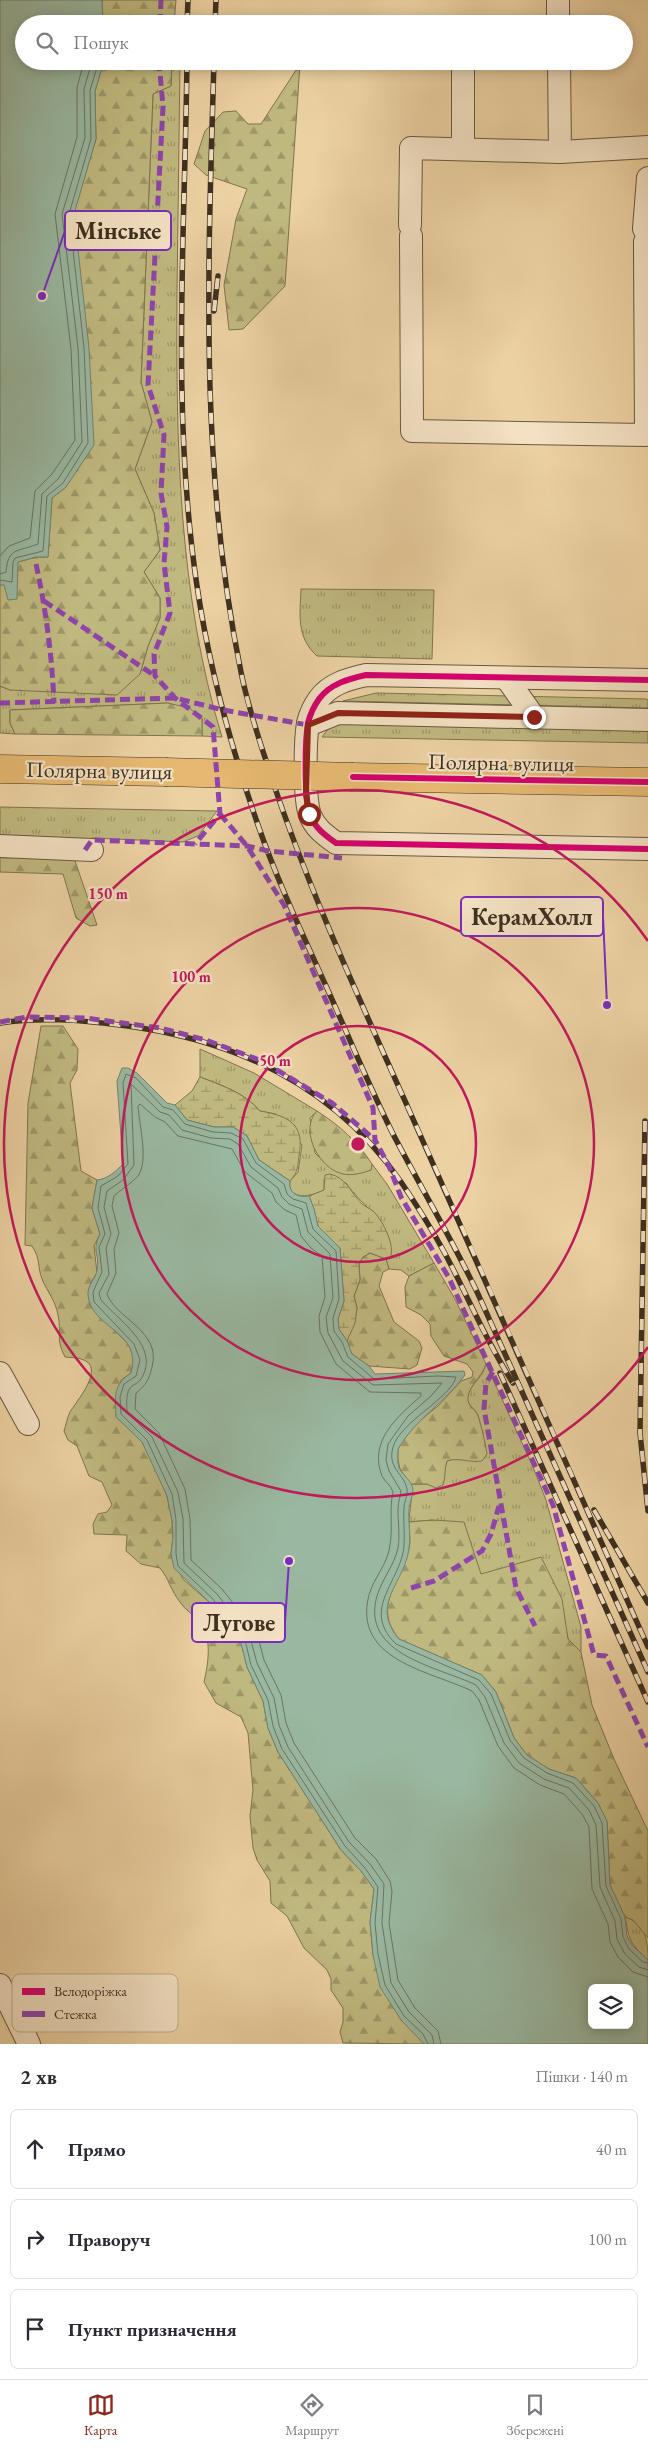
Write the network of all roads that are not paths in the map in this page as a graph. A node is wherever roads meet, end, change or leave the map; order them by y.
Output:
1 (558, 0) edge
2 (558, 15) edge
3 (463, 70) edge
4 (559, 70) edge
5 (648, 147) edge
6 (463, 149) junction
7 (560, 152) junction
8 (648, 178) edge
9 (507, 679) junction
10 (646, 681) edge
11 (534, 717) junction
12 (648, 720) edge
13 (308, 725) junction
14 (0, 769) edge
15 (648, 782) edge
16 (0, 846) edge
17 (648, 849) edge
18 (92, 850) dead end
19 (0, 1373) edge
20 (28, 1424) dead end
21 (0, 1985) edge
22 (12, 2009) edge
23 (23, 2032) edge
24 (29, 2044) edge

1 - 2 street
3 - 6 street
4 - 7 street
5 - 7 street
6 - 7 street
6 - 8 street
9 - 10 street
9 - 11 street
9 - 13 street
11 - 12 street
11 - 13 street
13 - 17 street
14 - 15 main road, Полярна вулиця, bridge
16 - 18 street
19 - 20 street
21 - 22 street
23 - 24 street

